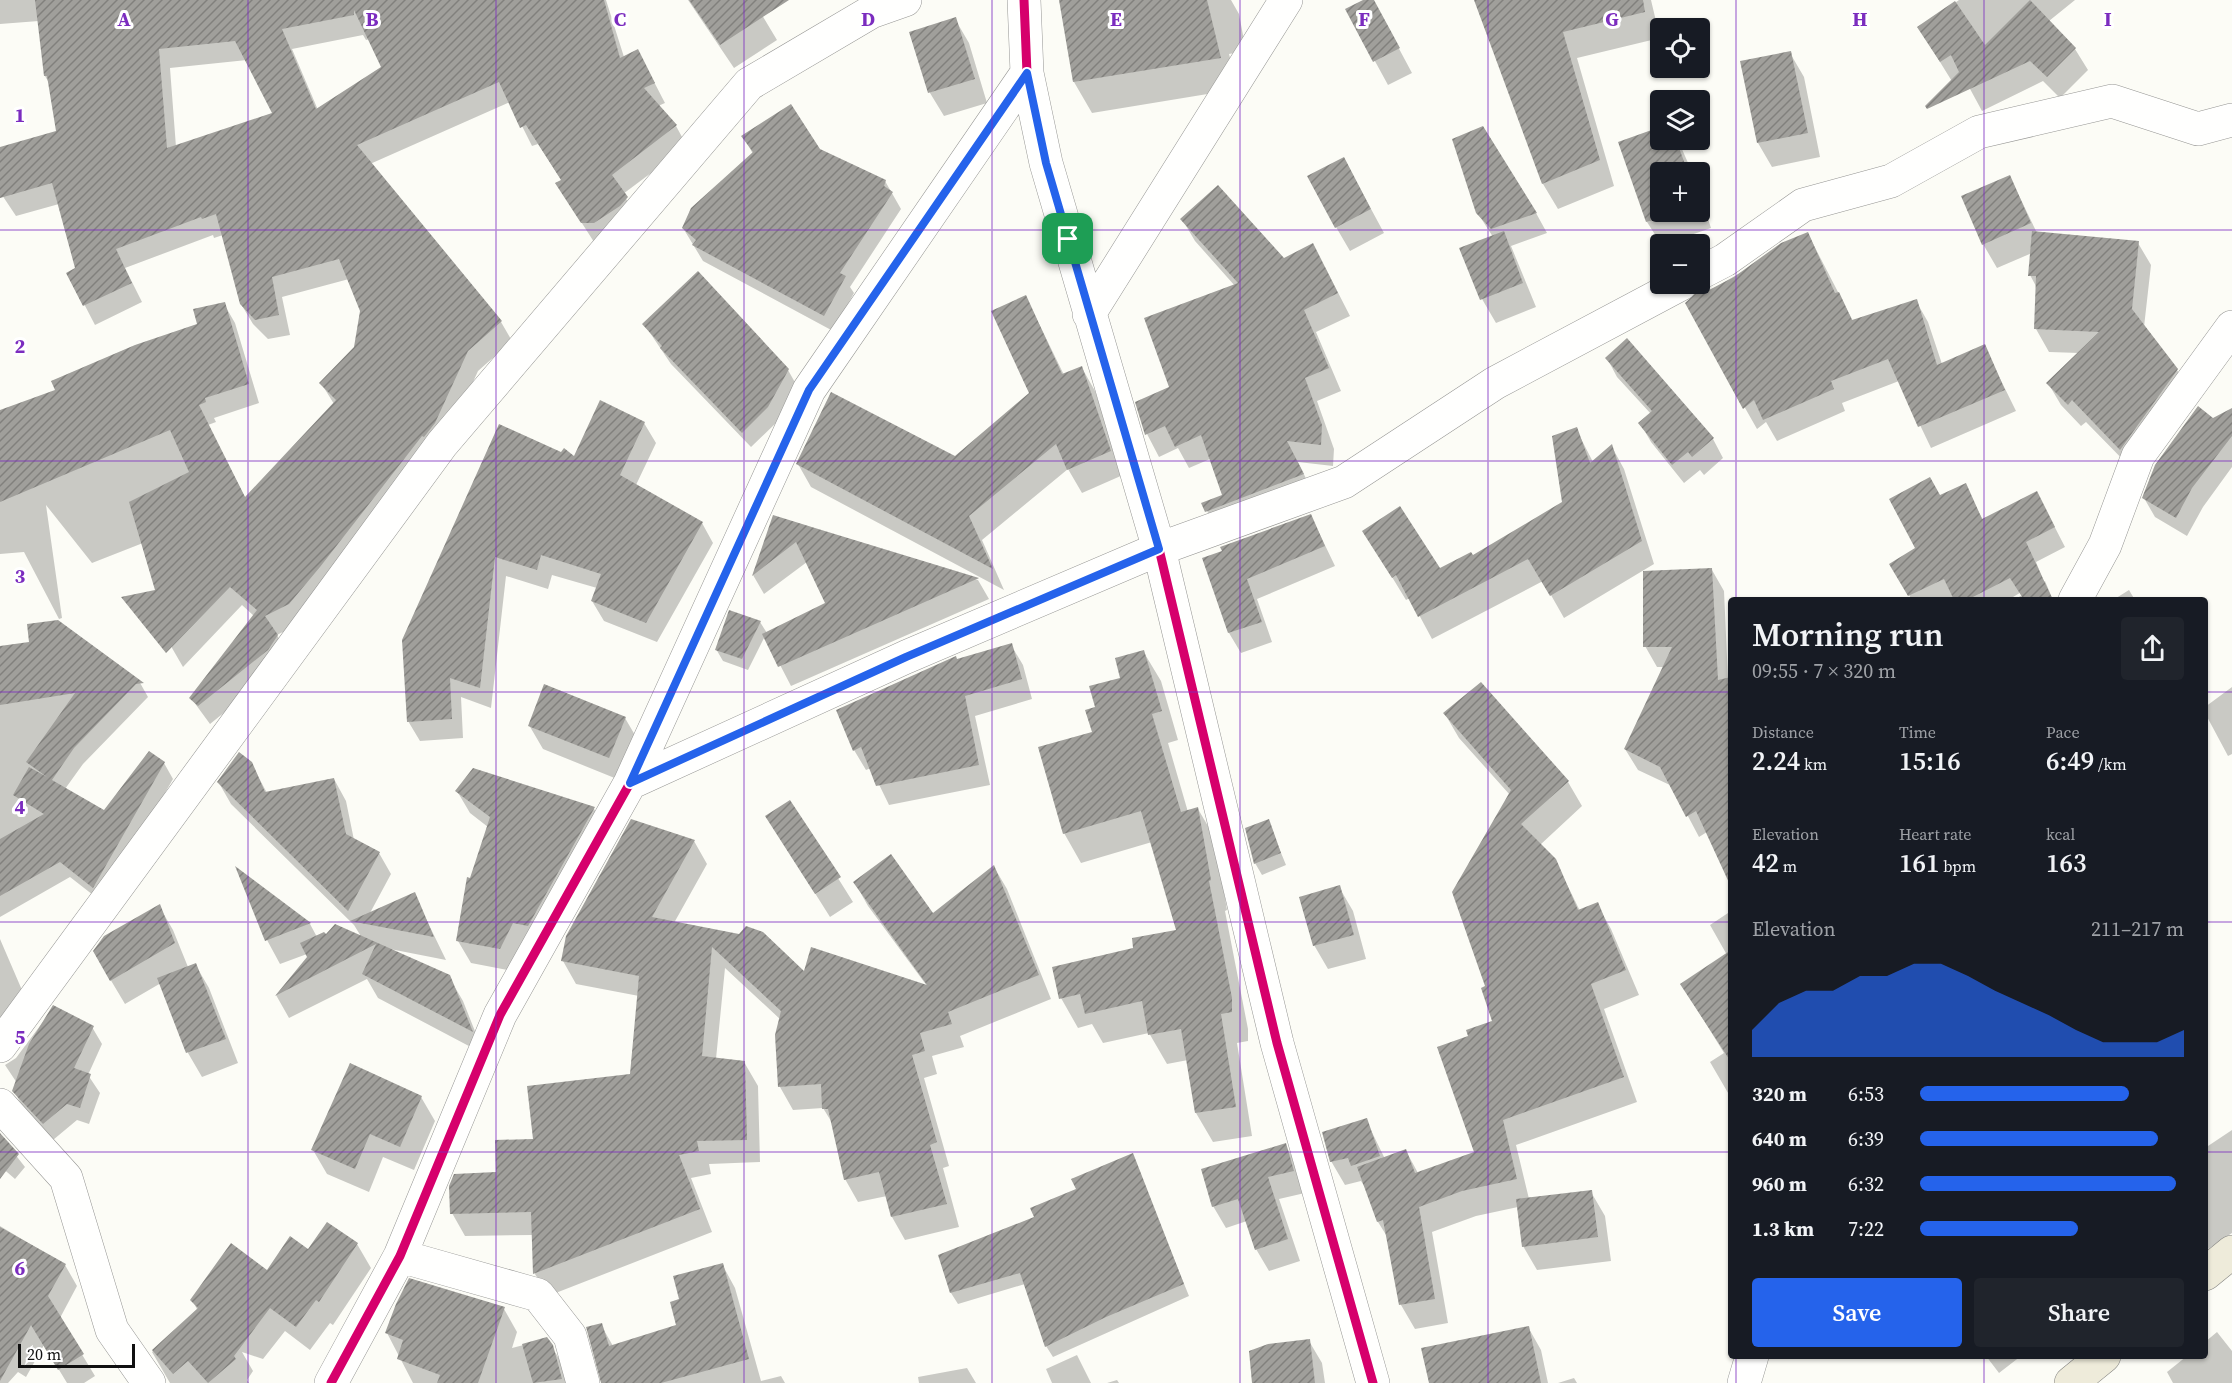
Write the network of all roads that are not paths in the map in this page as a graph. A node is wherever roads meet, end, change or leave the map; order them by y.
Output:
1 (905, 0) edge
2 (1024, 0) edge
3 (1286, 0) edge
4 (868, 6) edge
5 (1027, 73) junction
6 (2232, 120) edge
7 (1710, 268) edge
8 (1662, 294) edge
9 (1089, 314) junction
10 (2232, 327) edge
11 (1159, 549) junction
12 (2077, 597) edge
13 (630, 783) junction
14 (0, 1046) edge
15 (0, 1105) edge
16 (2232, 1252) edge
17 (400, 1256) junction
18 (2208, 1272) edge
19 (1751, 1359) edge
20 (2100, 1359) edge
21 (149, 1383) edge
22 (331, 1383) edge
23 (583, 1383) edge
24 (1372, 1383) edge
25 (1744, 1383) edge
26 (2071, 1383) edge

1 - 4 street
2 - 5 street
3 - 9 street
4 - 14 street
5 - 9 street
5 - 13 street
6 - 7 street
8 - 11 street
9 - 11 street
10 - 12 street
11 - 13 street
11 - 24 street
13 - 17 street
15 - 21 street
16 - 18 main road
17 - 22 street
17 - 23 street
19 - 25 street
20 - 26 main road

